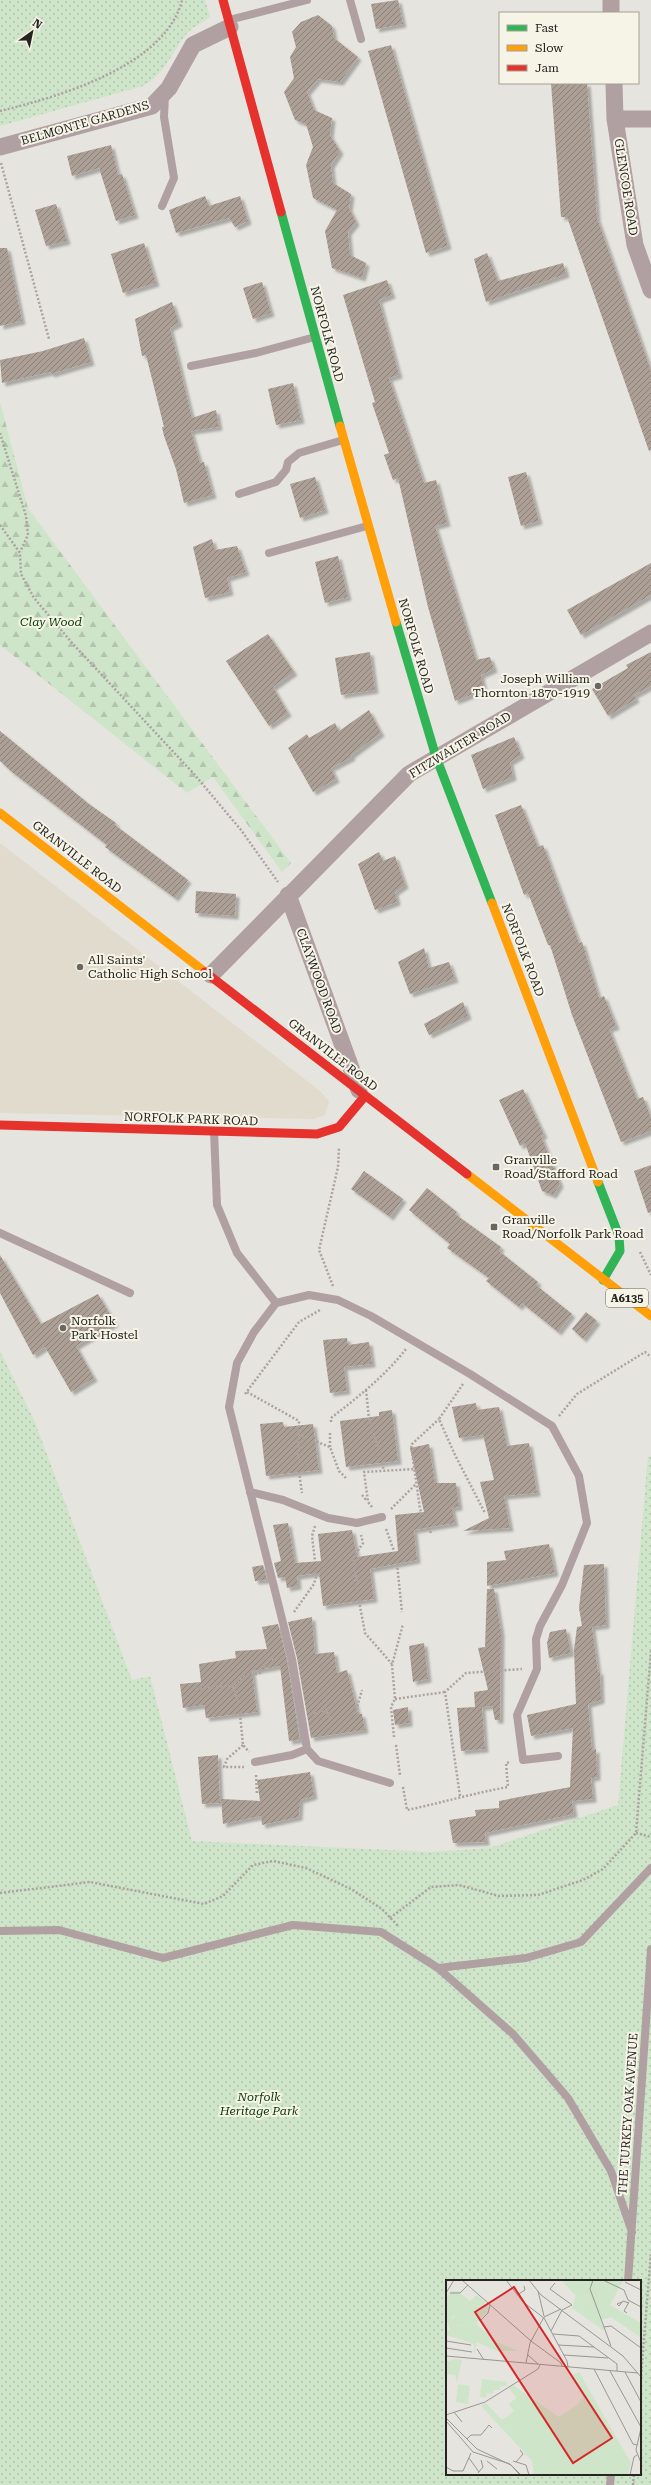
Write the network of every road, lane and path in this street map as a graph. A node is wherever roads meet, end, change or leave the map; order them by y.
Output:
1 (182, 0) edge
2 (223, 0) edge
3 (307, 0) edge
4 (350, 0) edge
5 (611, 0) edge
6 (611, 12) edge
7 (229, 24) junction
8 (361, 39) dead end
9 (614, 84) edge
10 (165, 92) junction
11 (0, 111) edge
12 (615, 119) junction
13 (651, 119) edge
14 (0, 147) edge
15 (0, 161) edge
16 (162, 206) dead end
17 (651, 290) edge
18 (316, 337) junction
19 (49, 339) dead end
20 (191, 366) dead end
21 (0, 433) edge
22 (344, 439) junction
23 (239, 494) dead end
24 (0, 525) edge
25 (368, 526) junction
26 (20, 553) junction
27 (268, 553) dead end
28 (651, 633) edge
29 (436, 757) junction
30 (0, 813) edge
31 (288, 895) junction
32 (211, 975) junction
33 (362, 1093) junction
34 (0, 1125) edge
35 (339, 1127) junction
36 (214, 1131) junction
37 (0, 1233) edge
38 (603, 1280) junction
39 (130, 1293) dead end
40 (338, 1300) junction
41 (276, 1303) junction
42 (651, 1316) edge
43 (412, 1342) junction
44 (651, 1357) edge
45 (470, 1374) junction
46 (366, 1390) junction
47 (247, 1392) junction
48 (231, 1414) junction
49 (439, 1419) junction
50 (331, 1422) dead end
51 (552, 1426) junction
52 (330, 1433) dead end
53 (298, 1434) junction
54 (330, 1447) junction
55 (379, 1450) dead end
56 (298, 1462) dead end
57 (382, 1463) dead end
58 (414, 1469) junction
59 (384, 1471) junction
60 (299, 1472) dead end
61 (347, 1479) dead end
62 (416, 1484) junction
63 (250, 1492) junction
64 (362, 1495) dead end
65 (368, 1502) junction
66 (304, 1508) junction
67 (485, 1513) dead end
68 (318, 1514) junction
69 (382, 1517) junction
70 (357, 1523) junction
71 (431, 1533) dead end
72 (394, 1551) dead end
73 (315, 1561) dead end
74 (397, 1564) dead end
75 (317, 1573) dead end
76 (358, 1589) dead end
77 (359, 1601) dead end
78 (402, 1612) dead end
79 (403, 1624) dead end
80 (284, 1627) junction
81 (651, 1651) edge
82 (292, 1659) junction
83 (392, 1665) junction
84 (537, 1668) junction
85 (234, 1687) junction
86 (196, 1689) dead end
87 (362, 1690) dead end
88 (445, 1692) junction
89 (395, 1699) junction
90 (325, 1700) dead end
91 (238, 1702) dead end
92 (355, 1714) dead end
93 (329, 1722) dead end
94 (394, 1738) dead end
95 (244, 1745) dead end
96 (396, 1745) dead end
97 (307, 1749) junction
98 (558, 1756) dead end
99 (523, 1760) junction
100 (255, 1762) dead end
101 (247, 1767) dead end
102 (390, 1783) dead end
103 (460, 1796) junction
104 (636, 1833) junction
105 (651, 1837) edge
106 (651, 1868) edge
107 (0, 1893) edge
108 (390, 1918) junction
109 (401, 1929) dead end
110 (0, 1931) edge
111 (651, 1949) edge
112 (438, 1968) junction
113 (632, 2232) junction
114 (651, 2253) edge
115 (628, 2280) edge
116 (641, 2376) edge
117 (611, 2475) edge
118 (634, 2475) edge
119 (610, 2485) edge
120 (633, 2485) edge

1 - 11 path
2 - 7 street, NORFOLK ROAD
3 - 7 lane
4 - 8 lane
5 - 6 street
7 - 10 street, BELMONTE GARDENS
7 - 18 street, NORFOLK ROAD
9 - 12 street, GLENCOE ROAD
10 - 14 street, BELMONTE GARDENS
10 - 16 lane
12 - 13 street
12 - 17 street, GLENCOE ROAD
15 - 19 path
18 - 20 lane
18 - 22 street, NORFOLK ROAD
21 - 26 path
22 - 23 lane
22 - 25 street, NORFOLK ROAD
24 - 26 path
25 - 27 lane
25 - 29 street, NORFOLK ROAD
26 - 31 path
28 - 29 street, FITZWALTER ROAD
29 - 31 street, FITZWALTER ROAD
29 - 38 street, NORFOLK ROAD
30 - 32 street, GRANVILLE ROAD / A6135
31 - 32 street, FITZWALTER ROAD
31 - 33 street, CLAYWOOD ROAD
32 - 33 street, GRANVILLE ROAD / A6135
33 - 35 street
33 - 38 street, GRANVILLE ROAD / A6135
34 - 36 street, NORFOLK PARK ROAD
35 - 36 street, NORFOLK PARK ROAD
35 - 40 path
36 - 41 lane
37 - 39 lane
38 - 42 street, GRANVILLE ROAD / A6135
40 - 41 lane
40 - 43 lane
40 - 47 path
41 - 48 lane
43 - 45 lane
43 - 46 path
44 - 51 path
45 - 49 path
45 - 51 lane
46 - 50 path
46 - 55 path
47 - 48 path
47 - 53 path
48 - 63 lane
49 - 58 path
49 - 67 path
51 - 84 lane
52 - 54 path
53 - 54 path
53 - 56 path
54 - 61 path
57 - 59 path
58 - 59 path
58 - 62 path
59 - 65 path
60 - 66 path
62 - 69 path
62 - 71 path
63 - 66 lane
63 - 80 lane
64 - 65 path
65 - 69 path
66 - 68 lane
68 - 70 lane
68 - 73 path
69 - 70 lane
69 - 72 path
70 - 76 path
74 - 78 path
75 - 80 path
77 - 83 path
79 - 83 path
80 - 82 lane
81 - 104 path
82 - 85 path
82 - 97 lane
83 - 89 path
84 - 88 path
84 - 99 lane
85 - 86 path
85 - 91 path
87 - 92 path
88 - 89 path
88 - 103 path
89 - 94 path
90 - 93 path
95 - 101 path
96 - 103 path
97 - 100 lane
97 - 102 lane
98 - 99 lane
99 - 103 path
104 - 105 path
104 - 108 path
106 - 112 lane
107 - 108 path
108 - 109 path
110 - 112 lane
111 - 113 lane, THE TURKEY OAK AVENUE
112 - 113 lane
113 - 115 lane, THE TURKEY OAK AVENUE
114 - 116 path
117 - 119 lane
118 - 120 path

